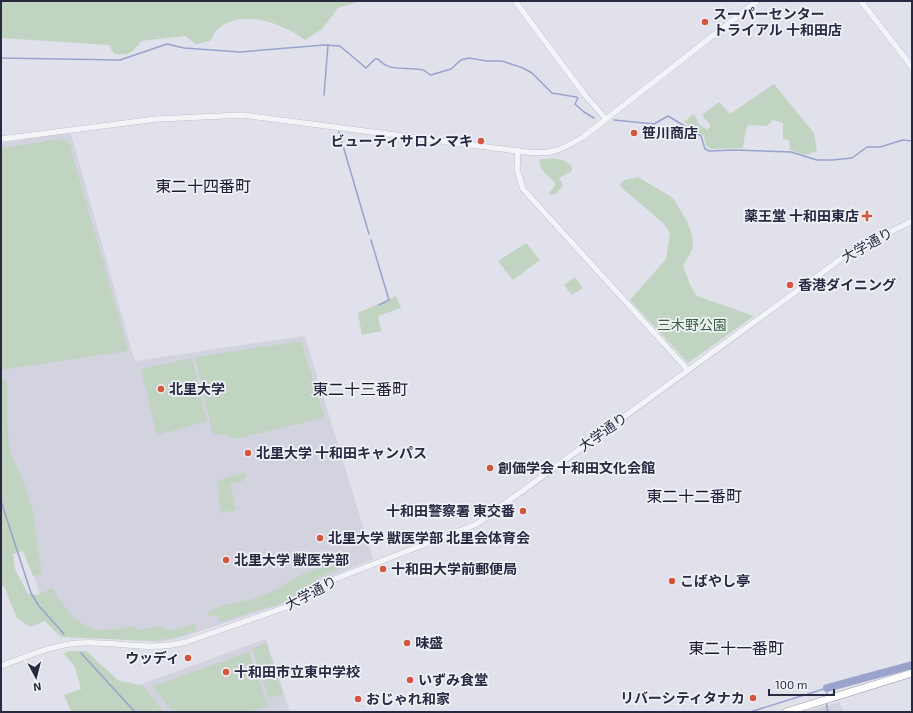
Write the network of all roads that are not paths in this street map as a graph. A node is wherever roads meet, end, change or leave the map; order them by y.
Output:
1 (516, 1) edge
2 (758, 1) edge
3 (861, 1) edge
4 (912, 68) edge
5 (606, 118) junction
6 (1, 139) edge
7 (518, 151) junction
8 (912, 221) edge
9 (688, 370) junction
10 (1, 666) edge
11 (912, 673) edge
12 (786, 712) edge

1 - 5 street
2 - 5 street
3 - 4 street
5 - 7 street
6 - 7 street
7 - 9 street
8 - 9 street, 大学通り
9 - 10 street, 大学通り
11 - 12 main road

